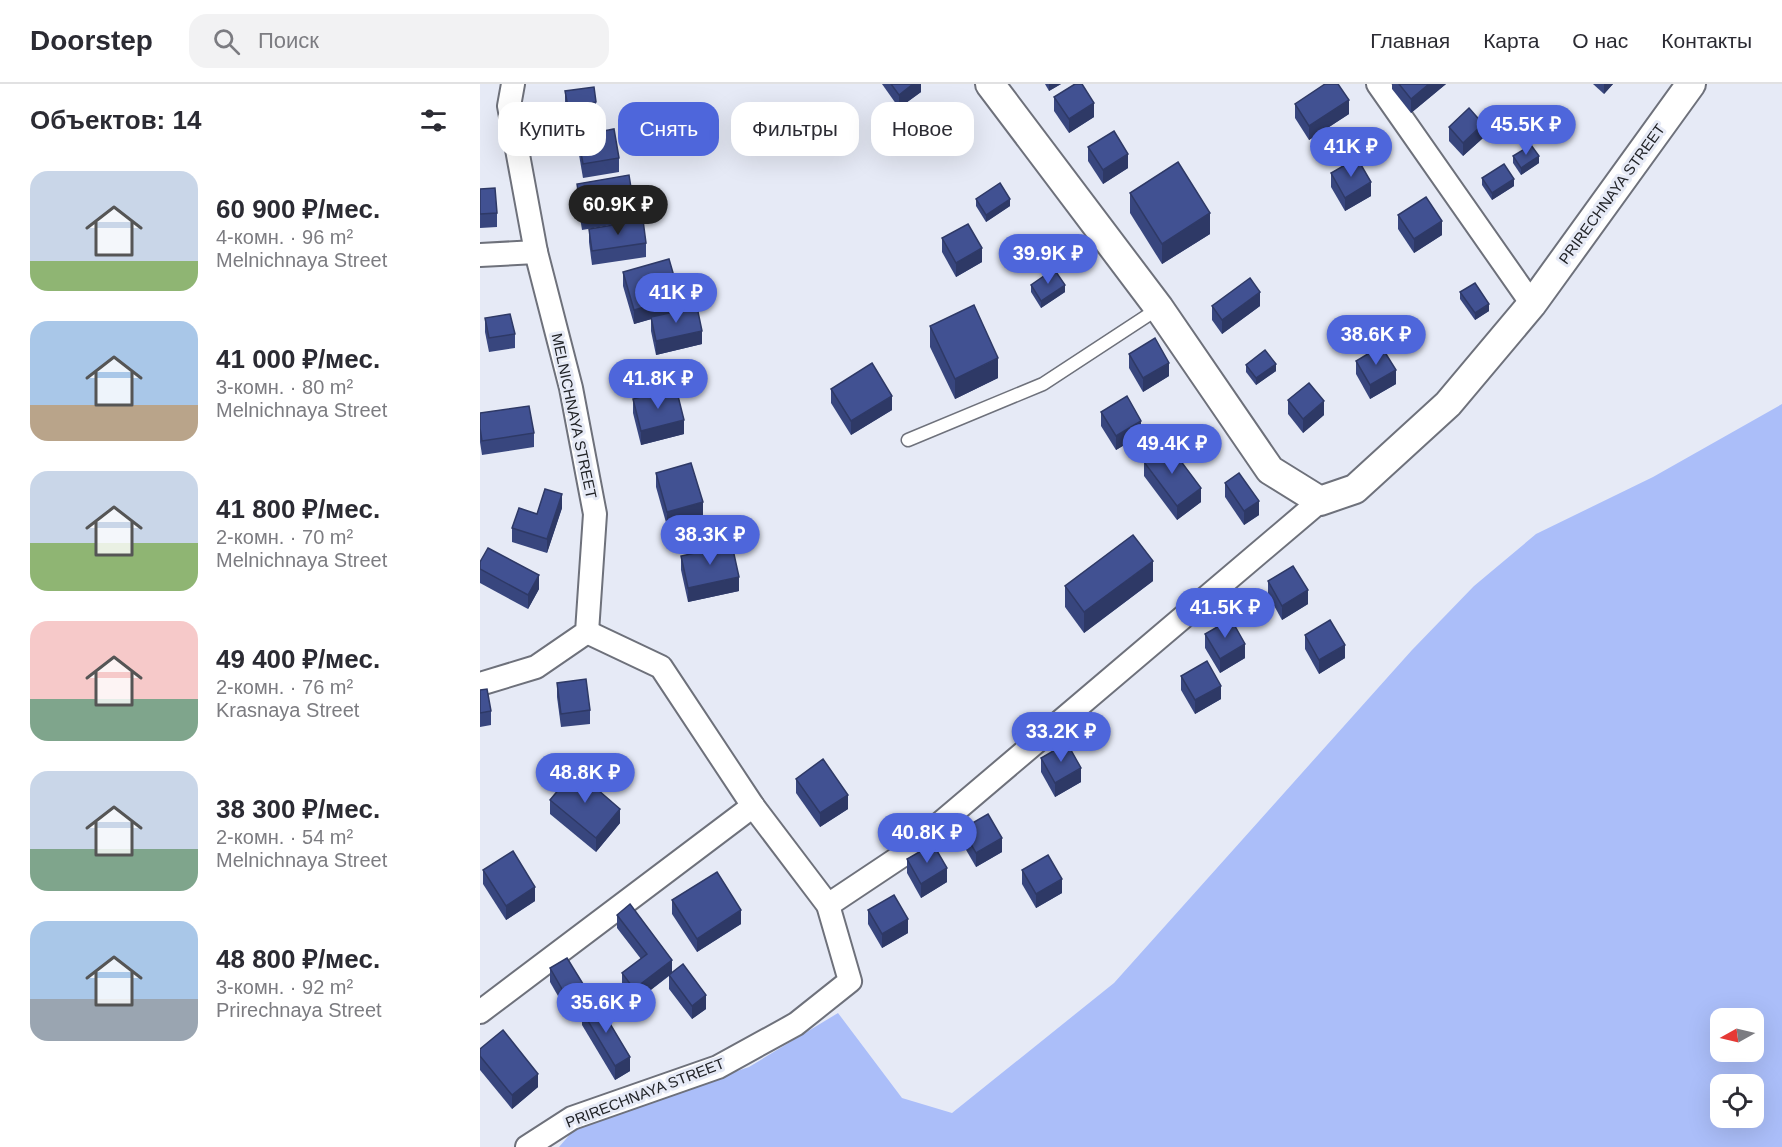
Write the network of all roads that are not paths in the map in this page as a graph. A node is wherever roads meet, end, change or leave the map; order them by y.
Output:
1 (513, 84) edge
2 (990, 84) edge
3 (1378, 84) edge
4 (1691, 84) edge
5 (536, 252) junction
6 (480, 255) edge
7 (1532, 304) junction
8 (1159, 308) junction
9 (908, 440) dead end
10 (1320, 501) junction
11 (587, 632) junction
12 (480, 684) edge
13 (753, 806) junction
14 (828, 905) junction
15 (480, 1012) edge
16 (527, 1147) edge

1 - 5 street, MELNICHNAYA STREET
2 - 8 street
3 - 7 street
4 - 7 street, PRIRECHNAYA STREET
5 - 6 street
5 - 11 street, MELNICHNAYA STREET
7 - 10 street, PRIRECHNAYA STREET
8 - 9 lane
8 - 10 street
10 - 14 street, PRIRECHNAYA STREET
11 - 12 street
11 - 13 street
13 - 14 street
13 - 15 street
14 - 16 street, PRIRECHNAYA STREET

